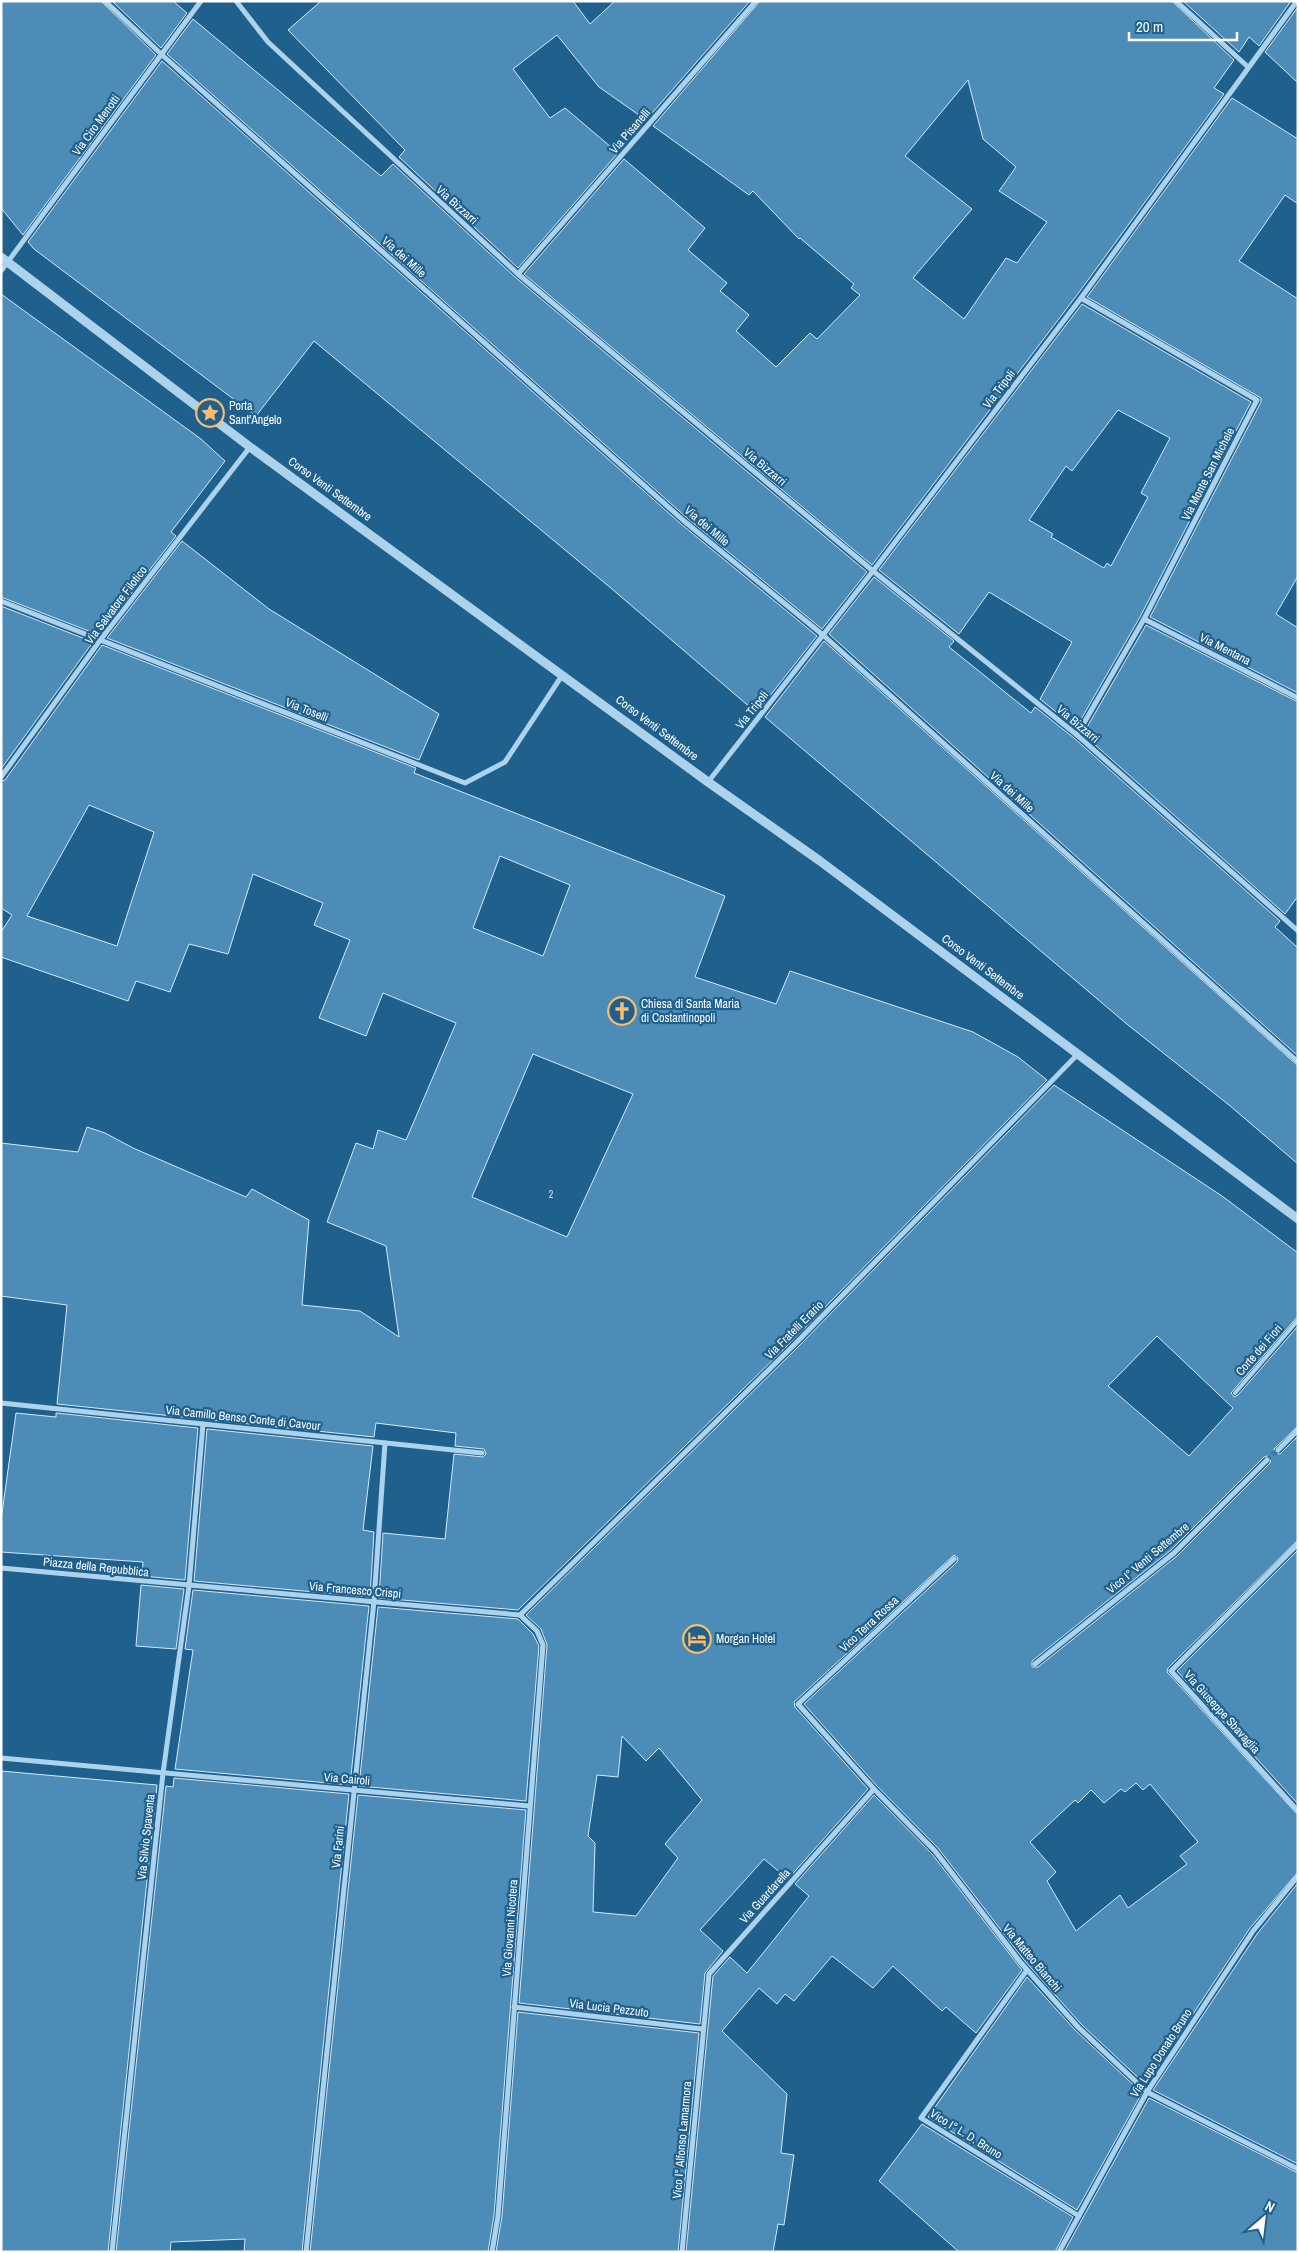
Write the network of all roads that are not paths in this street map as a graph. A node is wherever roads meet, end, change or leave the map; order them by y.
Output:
1 (105, 1) edge
2 (201, 1) edge
3 (236, 1) edge
4 (756, 1) edge
5 (1176, 1) edge
6 (1297, 1) edge
7 (161, 54) junction
8 (1248, 67) junction
9 (4, 259) edge
10 (1, 271) edge
11 (518, 274) junction
12 (1082, 298) junction
13 (250, 447) junction
14 (873, 571) junction
15 (1, 600) edge
16 (1144, 619) junction
17 (823, 635) junction
18 (102, 639) junction
19 (562, 674) junction
20 (1298, 698) edge
21 (1077, 735) junction
22 (1, 777) edge
23 (708, 782) junction
24 (1298, 931) edge
25 (1078, 1054) junction
26 (1298, 1062) edge
27 (1298, 1219) edge
28 (1298, 1320) edge
29 (1236, 1393) dead end
30 (1, 1403) edge
31 (203, 1424) junction
32 (1298, 1430) edge
33 (386, 1443) junction
34 (1278, 1450) tunnel mouth
35 (482, 1453) dead end
36 (1267, 1460) tunnel mouth
37 (1298, 1544) edge
38 (954, 1559) dead end
39 (1, 1568) edge
40 (189, 1586) junction
41 (374, 1601) junction
42 (520, 1615) junction
43 (1035, 1664) dead end
44 (798, 1704) joint
45 (1, 1758) edge
46 (163, 1772) junction
47 (874, 1789) junction
48 (354, 1790) junction
49 (529, 1806) junction
50 (1298, 1812) edge
51 (1298, 1876) edge
52 (1027, 1970) junction
53 (514, 2007) junction
54 (702, 2029) junction
55 (1147, 2092) junction
56 (1298, 2169) edge
57 (1079, 2216) junction
58 (112, 2252) edge
59 (306, 2252) edge
60 (492, 2252) edge
61 (682, 2252) edge
62 (1059, 2252) edge

1 - 7 street, Via dei Mille
2 - 7 street, Via Ciro Menotti
3 - 11 street, Via Bizzarri
4 - 11 street, Via Pisanelli
5 - 8 street
6 - 8 street, Via Tripoli
7 - 9 street, Via Ciro Menotti
7 - 17 street, Via dei Mille
8 - 12 street, Via Tripoli
9 - 10 street, Via Ciro Menotti
9 - 13 street, Corso Venti Settembre
11 - 14 street, Via Bizzarri
12 - 14 street, Via Tripoli
12 - 16 street, Via Monte San Michele
13 - 18 street, Via Salvatore Filotico
13 - 19 street, Corso Venti Settembre
14 - 17 street, Via Tripoli
14 - 21 street, Via Bizzarri
15 - 18 street, Via Toselli
16 - 20 street, Via Mentana
16 - 21 street, Via Monte San Michele
17 - 23 street, Via Tripoli
17 - 26 street, Via dei Mille
18 - 19 street, Via Toselli
18 - 22 street, Via Salvatore Filotico
19 - 23 street, Corso Venti Settembre
21 - 24 street, Via Bizzarri
23 - 25 street, Corso Venti Settembre
25 - 27 street, Corso Venti Settembre
25 - 42 street, Via Fratelli Erario
28 - 29 lane, Corte dei Fiori
30 - 31 street, Via Camillo Benso Conte di Cavour
31 - 33 street, Via Camillo Benso Conte di Cavour
31 - 40 street, Via Silvio Spaventa
32 - 34 street
33 - 35 street, Via Camillo Benso Conte di Cavour
33 - 41 street, Via Farini
36 - 43 street, Vico I° Venti Settembre
37 - 50 street, Via Giuseppe Sbavaglia
38 - 44 street, Vico Terra Rossa
39 - 40 street, Piazza della Repubblica
40 - 41 street, Via Francesco Crispi
40 - 46 street, Via Silvio Spaventa
41 - 42 street, Via Francesco Crispi
41 - 48 street, Via Farini
42 - 49 street, Via Giovanni Nicotera
44 - 47 street, Via Matteo Bianchi
45 - 46 street
46 - 48 street, Via Cairoli
46 - 58 street, Via Silvio Spaventa
47 - 52 street, Via Matteo Bianchi
47 - 54 street, Via Guardarella
48 - 49 street, Via Cairoli
48 - 59 street, Via Farini
49 - 53 street, Via Giovanni Nicotera
51 - 55 street, Via Lupo Donato Bruno
52 - 55 street, Via Matteo Bianchi
52 - 57 street, Vico I° L. D. Bruno
53 - 54 street, Via Lucia Pezzuto
53 - 60 street, Via Giovanni Nicotera
54 - 61 street, Vico I° Alfonso Lamarmora
55 - 56 street, Via Matteo Bianchi
55 - 57 street, Via Lupo Donato Bruno
57 - 62 street, Via Lupo Donato Bruno

